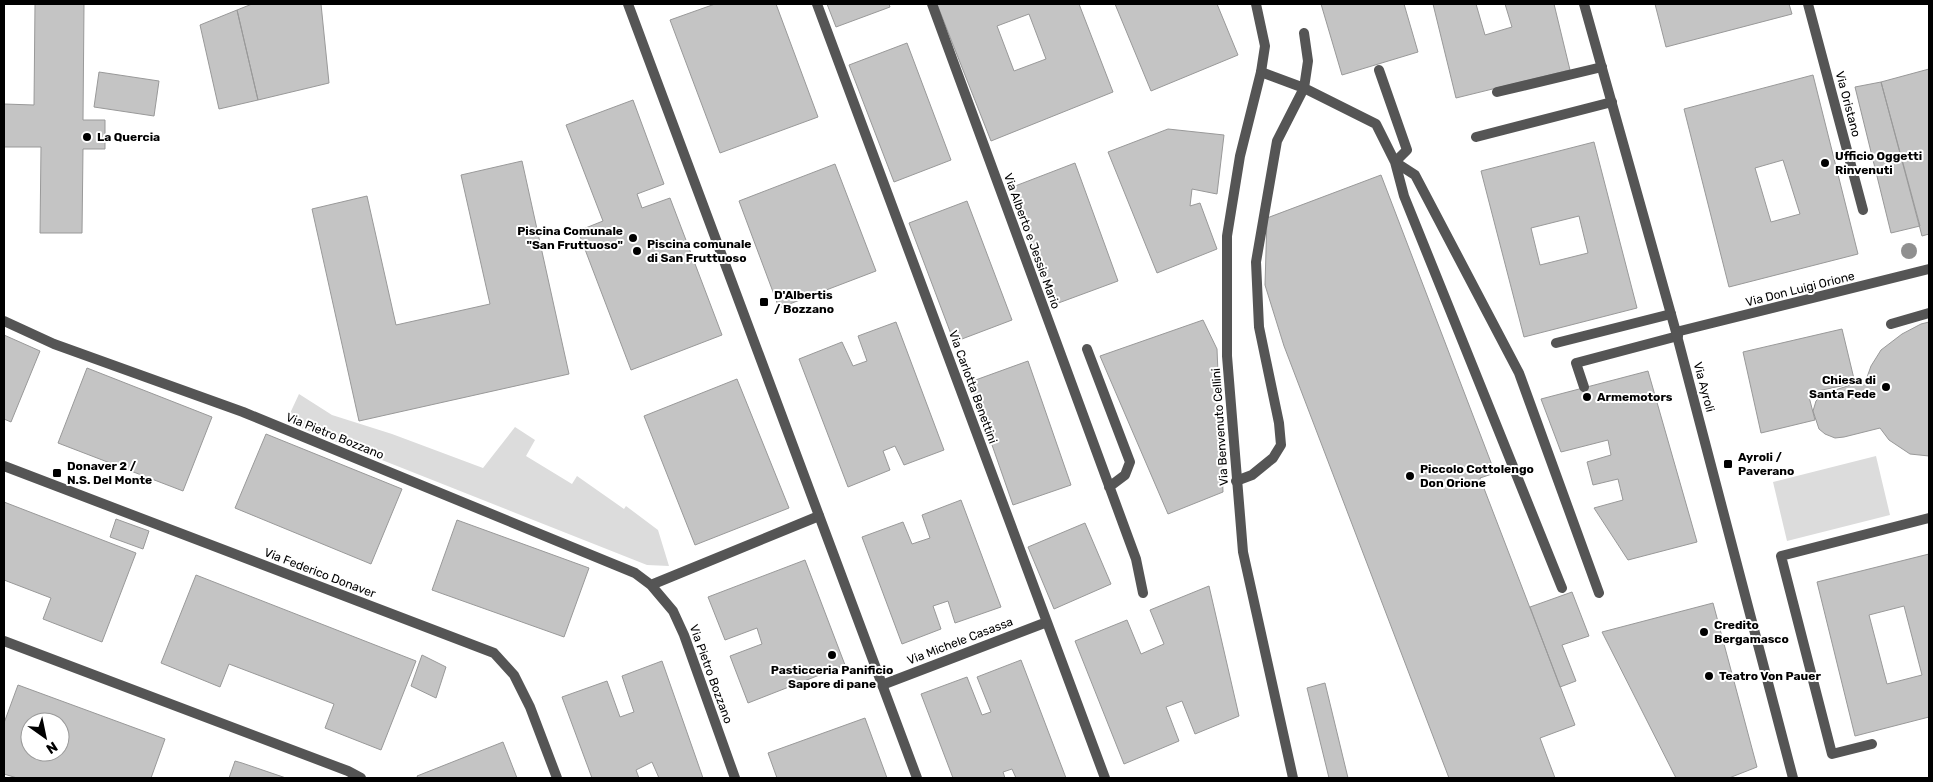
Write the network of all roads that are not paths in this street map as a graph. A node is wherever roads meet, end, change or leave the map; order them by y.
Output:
1 (628, 4) edge
2 (817, 4) edge
3 (932, 4) edge
4 (1256, 4) edge
5 (1584, 4) edge
6 (1808, 4) edge
7 (1304, 33) dead end
8 (1602, 67) junction
9 (1379, 70) dead end
10 (1261, 72) junction
11 (1304, 88) junction
12 (1497, 92) dead end
13 (1612, 102) junction
14 (1476, 136) dead end
15 (1395, 162) junction
16 (1862, 210) dead end
17 (1929, 270) edge
18 (1929, 313) edge
19 (1671, 314) junction
20 (4, 321) edge
21 (1891, 324) dead end
22 (1677, 334) junction
23 (1556, 343) dead end
24 (1088, 349) dead end
25 (1584, 388) dead end
26 (4, 466) edge
27 (1236, 481) junction
28 (1109, 487) junction
29 (819, 516) junction
30 (1929, 518) edge
31 (651, 585) junction
32 (1562, 588) dead end
33 (1143, 593) dead end
34 (1599, 593) dead end
35 (1047, 622) junction
36 (4, 641) edge
37 (882, 684) junction
38 (1872, 744) dead end
39 (361, 778) edge
40 (557, 778) edge
41 (735, 778) edge
42 (917, 778) edge
43 (1105, 778) edge
44 (1293, 778) edge
45 (1793, 778) edge

1 - 29 street
2 - 35 street, Via Carlotta Benettini
3 - 28 street, Via Alberto e Jessie Mario
4 - 10 street, Via Benvenuto Cellini
5 - 8 street, Via Ayroli
6 - 16 street, Via Oristano
7 - 11 street
8 - 12 street
8 - 13 street, Via Ayroli
9 - 15 street
10 - 11 street
10 - 27 street, Via Benvenuto Cellini
11 - 15 street
11 - 27 street
13 - 14 street
13 - 19 street, Via Ayroli
15 - 32 street
15 - 34 street
17 - 22 street, Via Don Luigi Orione
18 - 21 street
19 - 22 street, Via Ayroli
19 - 23 street
20 - 31 street, Via Pietro Bozzano
22 - 25 street, Via Don Luigi Orione
22 - 45 street, Via Ayroli
24 - 28 street
26 - 40 street, Via Federico Donaver
27 - 44 street, Via Benvenuto Cellini
28 - 33 street, Via Alberto e Jessie Mario
29 - 31 street
29 - 37 street
30 - 38 street
31 - 41 street, Via Pietro Bozzano
35 - 37 street, Via Michele Casassa
35 - 43 street, Via Carlotta Benettini
36 - 39 street
37 - 42 street

